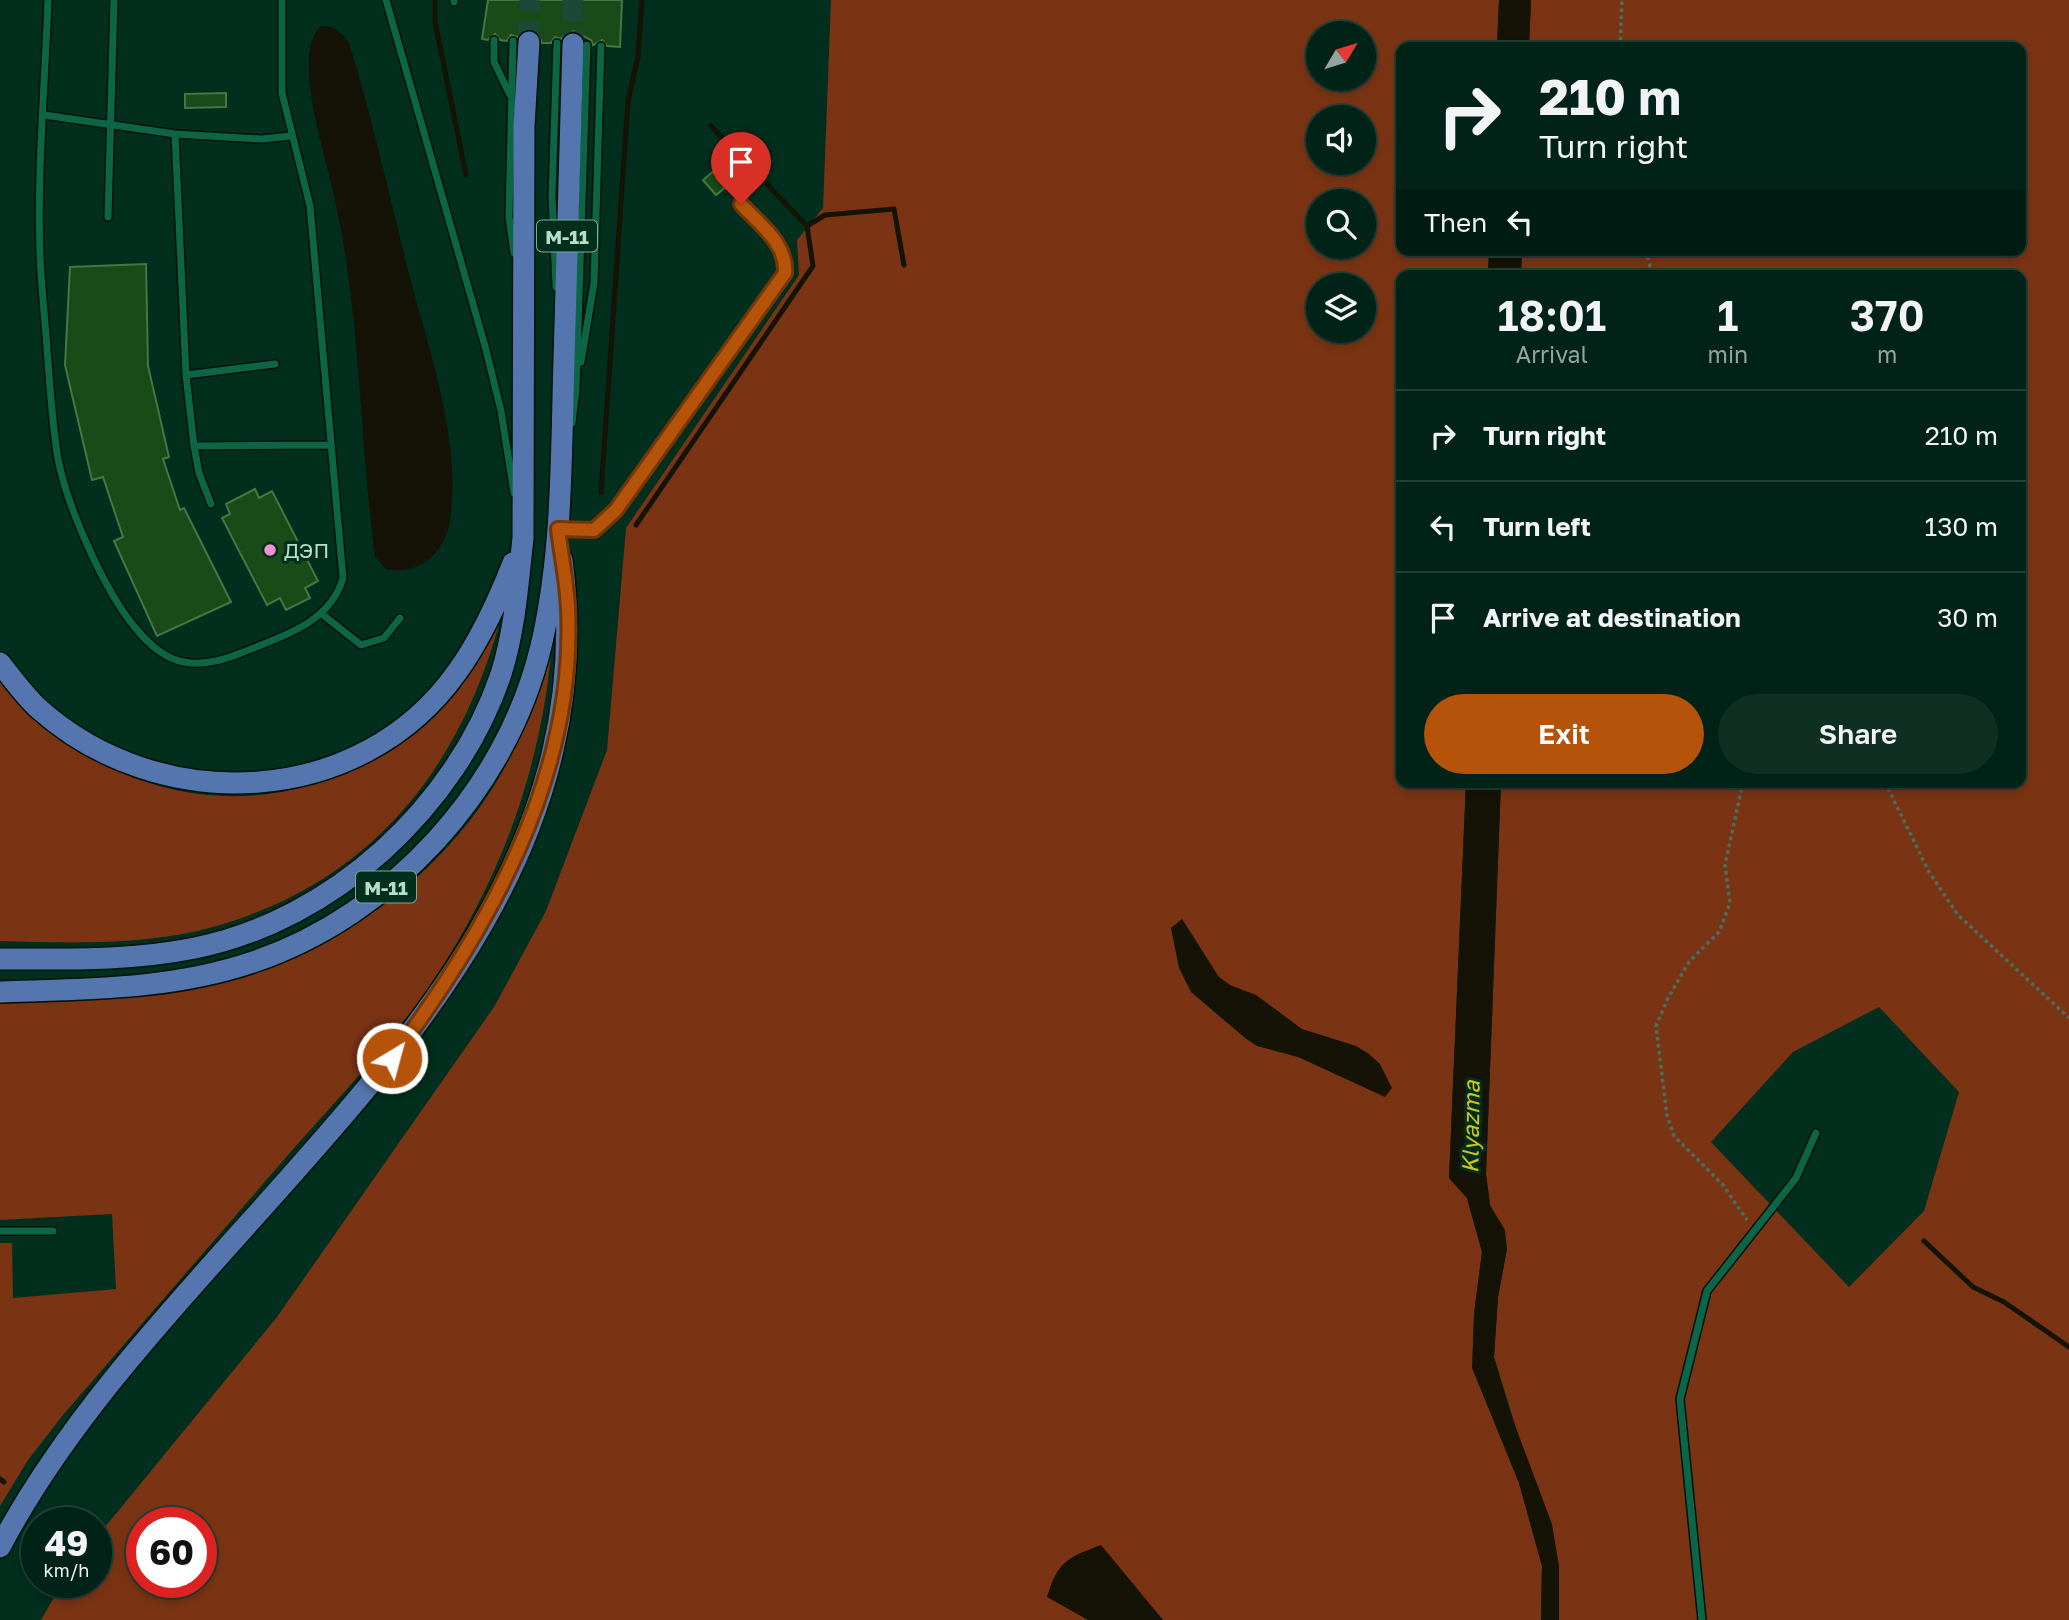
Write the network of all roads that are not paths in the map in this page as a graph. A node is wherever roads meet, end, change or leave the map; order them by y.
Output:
1 (48, 0) edge
2 (114, 0) edge
3 (282, 0) edge
4 (386, 0) edge
5 (494, 40) dead end
6 (521, 41) joint
7 (572, 44) joint
8 (601, 46) dead end
9 (511, 96) junction
10 (44, 115) junction
11 (111, 126) junction
12 (176, 134) junction
13 (291, 136) junction
14 (741, 204) dead end
15 (108, 217) dead end
16 (525, 330) junction
17 (275, 364) dead end
18 (186, 375) junction
19 (576, 390) junction
20 (331, 445) junction
21 (194, 446) junction
22 (211, 504) dead end
23 (558, 529) junction
24 (522, 534) junction
25 (322, 614) junction
26 (400, 618) dead end
27 (0, 663) edge
28 (0, 959) edge
29 (0, 992) edge
30 (1816, 1133) dead end
31 (0, 1231) edge
32 (53, 1231) dead end
33 (0, 1547) edge
34 (1702, 1620) edge

1 - 10 lane
2 - 11 lane
3 - 13 lane
4 - 24 lane, М-11
5 - 9 lane
6 - 9 lane
6 - 16 main road, М-11
7 - 19 lane
7 - 23 main road, М-11
8 - 19 lane
9 - 16 lane
10 - 11 lane
10 - 25 lane
11 - 12 lane
11 - 15 lane
12 - 13 lane
12 - 18 lane
13 - 20 lane
14 - 23 lane
16 - 24 main road, М-11
17 - 18 lane
18 - 21 lane
19 - 23 lane
20 - 21 lane
20 - 25 lane
21 - 22 lane
23 - 29 main road, М-11
23 - 33 main road, М-11
24 - 27 main road, М-11
24 - 28 main road, М-11
25 - 26 lane
30 - 34 lane
31 - 32 lane

